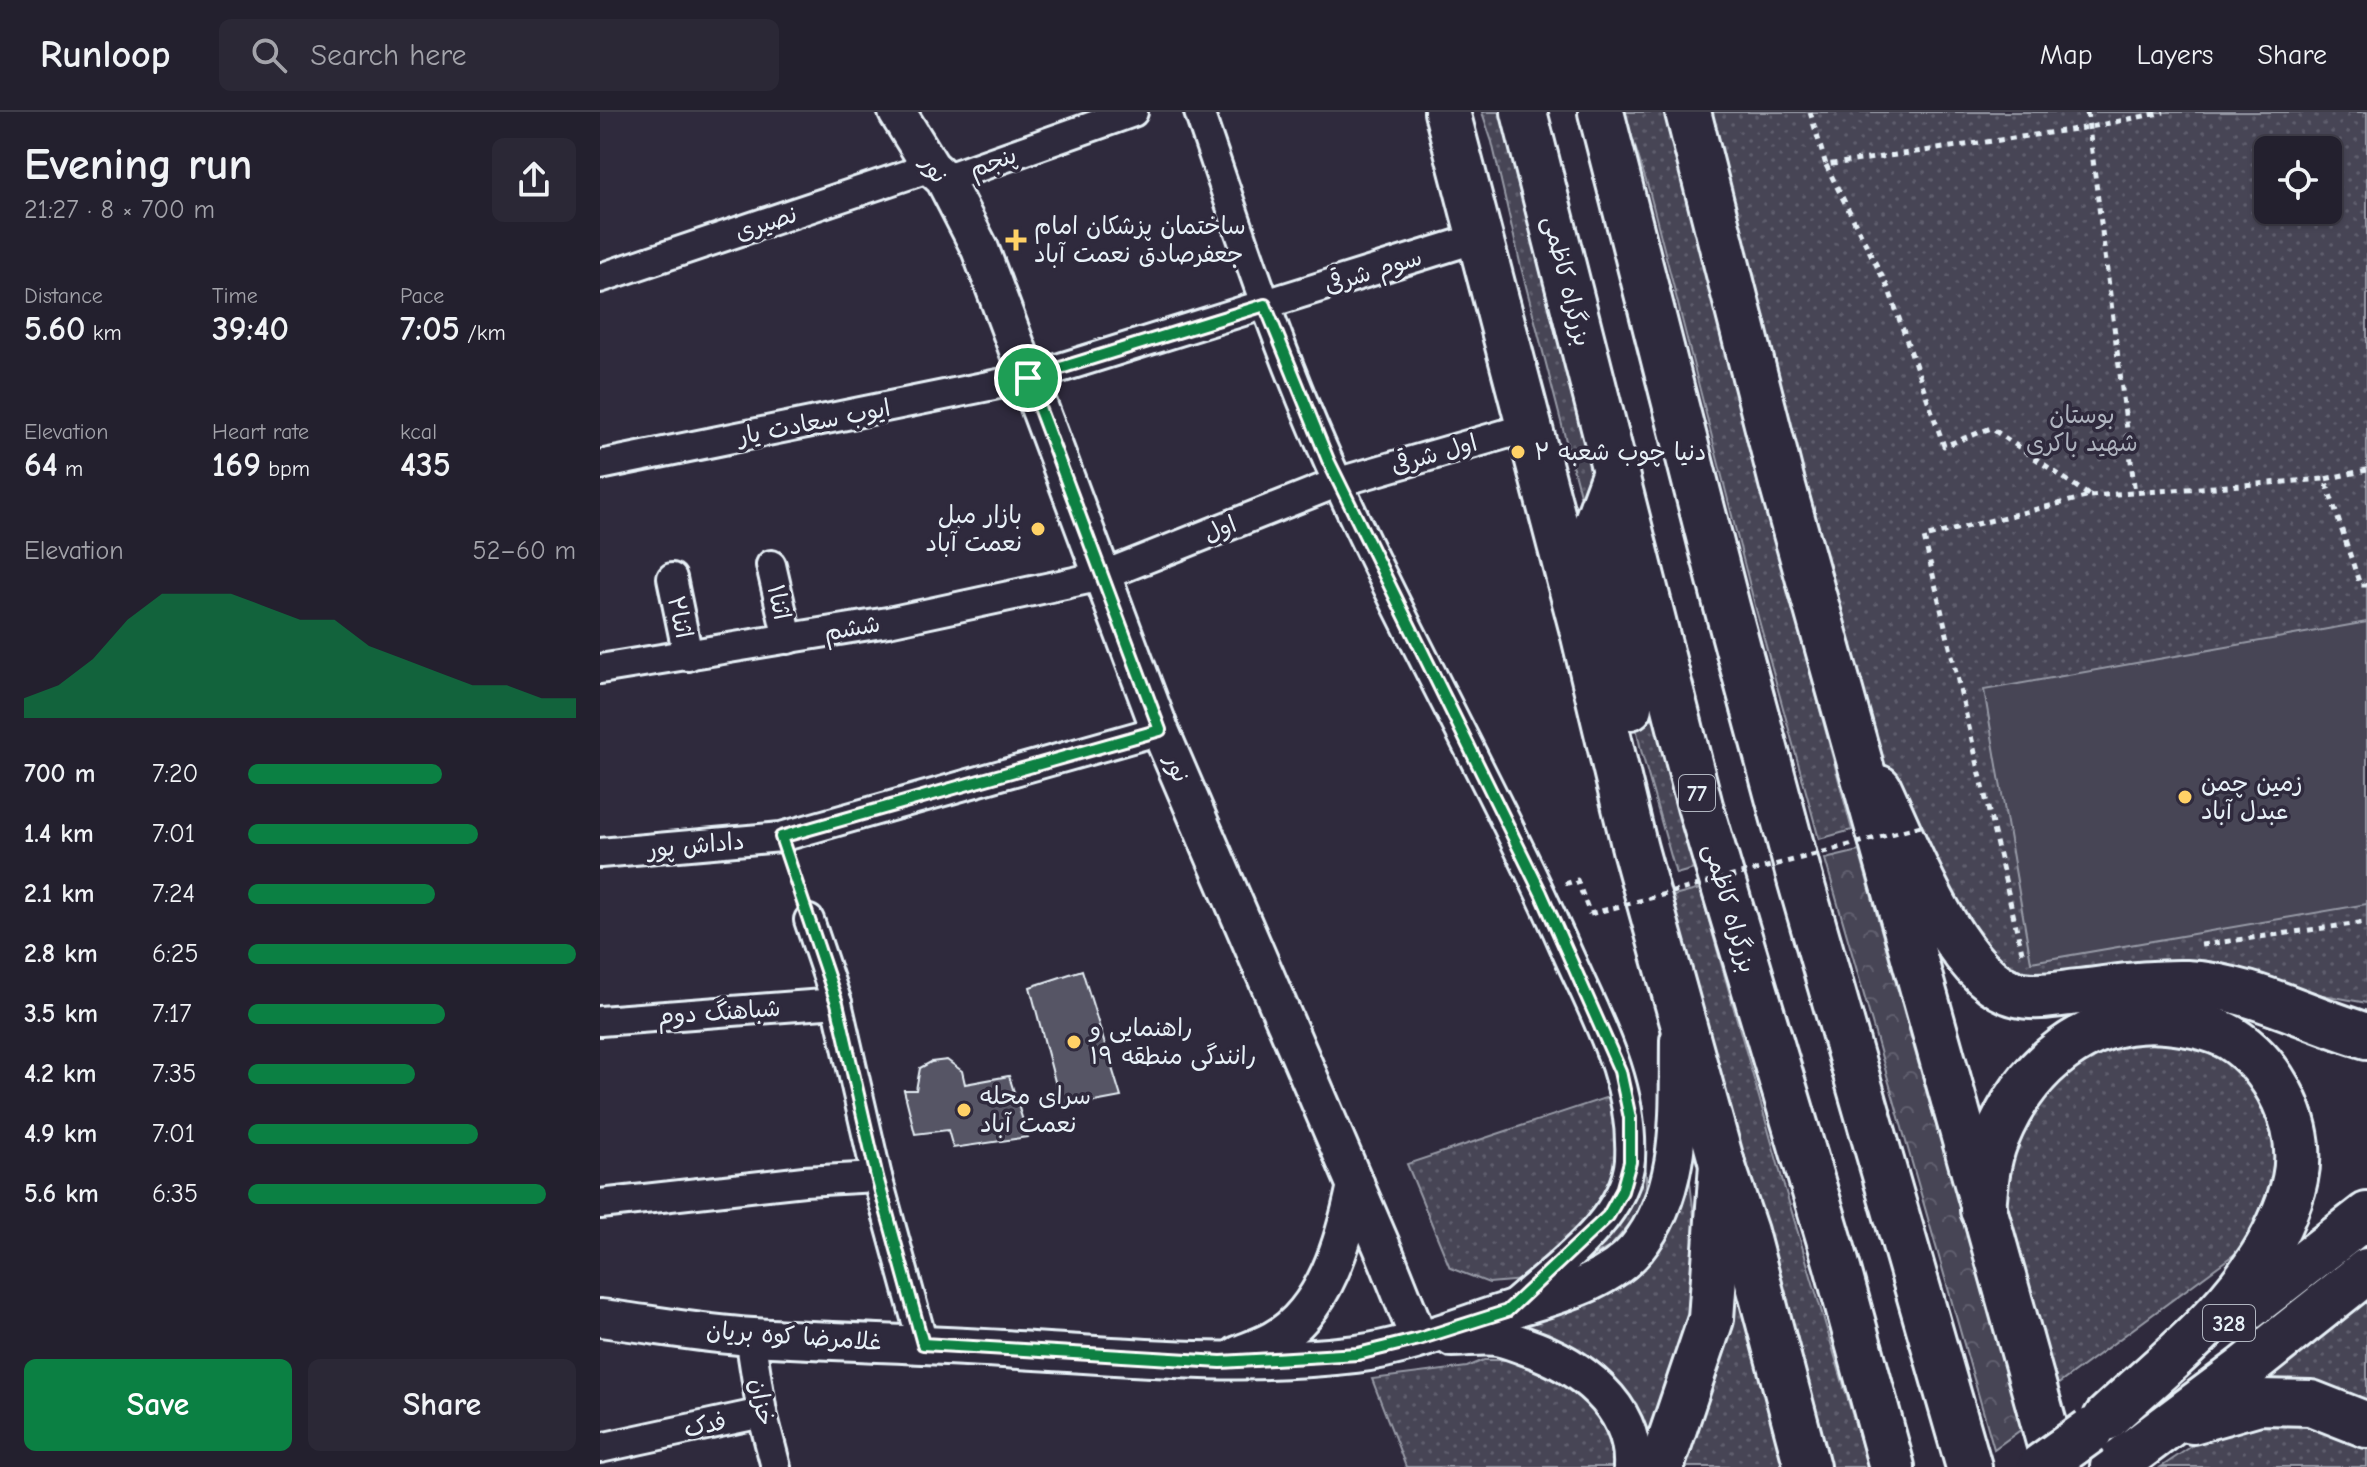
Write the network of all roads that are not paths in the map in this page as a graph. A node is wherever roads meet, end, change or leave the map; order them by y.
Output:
1 (897, 112) edge
2 (1133, 112) edge
3 (1199, 112) edge
4 (1447, 112) edge
5 (1524, 112) edge
6 (1601, 112) edge
7 (1688, 112) edge
8 (938, 173) junction
9 (1481, 237) junction
10 (600, 278) edge
11 (1265, 305) junction
12 (1028, 378) junction
13 (1530, 427) junction
14 (600, 465) edge
15 (1615, 472) junction
16 (1339, 482) junction
17 (771, 565) dead end
18 (1102, 576) junction
19 (672, 578) dead end
20 (788, 639) junction
21 (688, 656) junction
22 (600, 669) edge
23 (1848, 726) junction
24 (1160, 730) junction
25 (1618, 775) junction
26 (600, 853) edge
27 (809, 920) road end
28 (837, 1003) junction
29 (1679, 1007) junction
30 (600, 1021) edge
31 (2367, 1036) edge
32 (1722, 1164) junction
33 (877, 1177) junction
34 (1356, 1185) junction
35 (600, 1204) edge
36 (1983, 1210) junction
37 (2367, 1215) edge
38 (2367, 1271) edge
39 (1507, 1311) junction
40 (600, 1318) edge
41 (750, 1337) junction
42 (1419, 1339) junction
43 (923, 1344) junction
44 (1221, 1362) junction
45 (762, 1413) junction
46 (2098, 1424) junction
47 (2367, 1425) edge
48 (2167, 1428) junction
49 (600, 1448) edge
50 (776, 1467) edge
51 (1632, 1467) edge
52 (1661, 1467) edge
53 (1807, 1467) edge
54 (1892, 1467) edge
55 (1969, 1467) edge
56 (2040, 1467) edge
57 (2056, 1467) edge
58 (2113, 1467) edge

1 - 8 street, نور
2 - 8 street, پنجم
3 - 11 street
4 - 9 main road
5 - 15 main road, بزرگراه کاظمی / 77
6 - 55 main road
7 - 23 main road
8 - 10 street, نصیری
8 - 12 street, نور
9 - 11 street, سوم شرقی
9 - 13 main road
11 - 12 street, سوم شرقی
11 - 16 street
12 - 14 street, ایوب سعادت یار
12 - 18 street, نور
13 - 16 street, اول شرقی
13 - 25 main road
15 - 25 main road
15 - 54 main road, بزرگراه کاظمی / 77
16 - 18 street, اول
16 - 39 street
17 - 20 street, اثنا۱
18 - 20 street, ششم
18 - 24 street, نور
19 - 21 street, اثنا۲
20 - 21 street, ششم
21 - 22 street, ششم
23 - 31 main road
23 - 36 main road
24 - 26 street, داداش پور
24 - 34 street, نور
25 - 29 main road
27 - 28 street
28 - 30 street, شباهنگ دوم
28 - 33 street
29 - 32 main road
29 - 39 street
32 - 52 main road
32 - 53 main road
33 - 35 street
33 - 43 street
34 - 42 street, نور
34 - 44 street
36 - 46 main road
36 - 57 main road
37 - 46 main road, 328
38 - 48 main road
39 - 42 street
40 - 41 street, غلامرضا کوه بریان
41 - 43 street, غلامرضا کوه بریان
41 - 45 street, خزان
42 - 44 street, غلامرضا کوه بریان
42 - 51 street
43 - 44 street, غلامرضا کوه بریان
45 - 49 street, فدک
45 - 50 street, خزان
46 - 56 main road, 328, bridge
47 - 48 main road
48 - 58 main road

